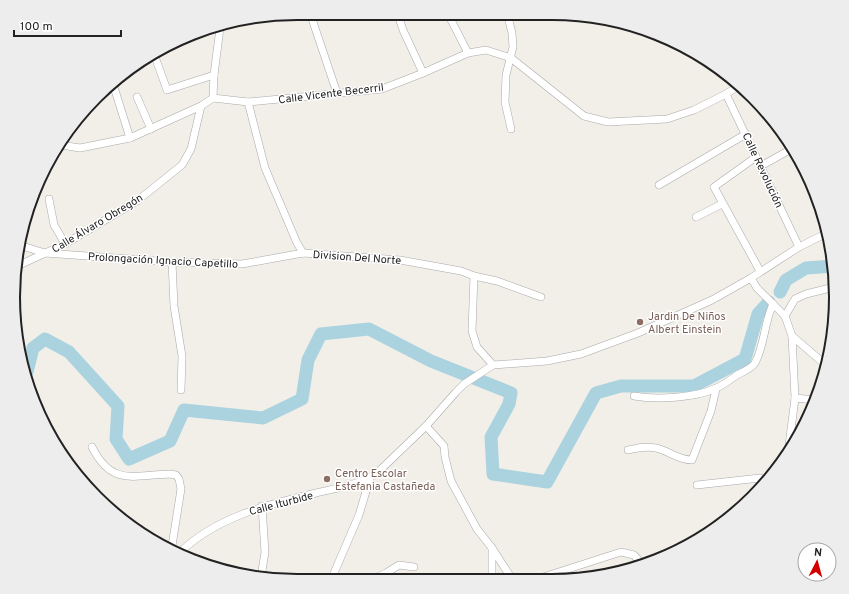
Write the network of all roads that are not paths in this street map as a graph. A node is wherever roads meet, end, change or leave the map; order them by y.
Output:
1 (312, 20) edge
2 (400, 20) edge
3 (450, 20) edge
4 (509, 20) edge
5 (220, 31) edge
6 (468, 53) junction
7 (511, 58) junction
8 (156, 59) edge
9 (423, 73) junction
10 (214, 75) junction
11 (114, 89) edge
12 (735, 89) edge
13 (337, 93) junction
14 (726, 94) junction
15 (137, 97) dead end
16 (213, 98) junction
17 (248, 102) junction
18 (201, 106) junction
19 (150, 129) junction
20 (511, 129) dead end
21 (746, 134) junction
22 (130, 138) junction
23 (65, 146) edge
24 (787, 152) edge
25 (756, 157) junction
26 (762, 166) junction
27 (659, 185) dead end
28 (48, 199) dead end
29 (722, 204) junction
30 (696, 217) dead end
31 (822, 235) edge
32 (65, 244) junction
33 (799, 246) junction
34 (24, 247) edge
35 (45, 253) junction
36 (303, 253) junction
37 (172, 262) junction
38 (22, 264) edge
39 (760, 271) junction
40 (474, 276) junction
41 (751, 278) junction
42 (829, 288) edge
43 (541, 297) dead end
44 (773, 304) junction
45 (784, 316) junction
46 (792, 336) junction
47 (822, 361) edge
48 (491, 367) junction
49 (716, 389) junction
50 (181, 390) dead end
51 (634, 396) dead end
52 (795, 398) junction
53 (809, 399) edge
54 (426, 426) junction
55 (792, 436) edge
56 (92, 447) dead end
57 (628, 450) dead end
58 (370, 478) junction
59 (760, 480) edge
60 (697, 485) dead end
61 (262, 506) junction
62 (172, 544) edge
63 (492, 548) junction
64 (184, 550) edge
65 (639, 560) edge
66 (414, 567) dead end
67 (262, 572) edge
68 (334, 574) edge
69 (384, 574) edge
70 (492, 574) edge
71 (509, 574) edge
72 (553, 574) edge

1 - 13 street
2 - 9 street
3 - 6 street
4 - 7 street
5 - 10 street
6 - 7 street, Calle Vicente Becerril
6 - 9 street, Calle Vicente Becerril
7 - 14 street, Calle Vicente Becerril
7 - 20 street
8 - 10 street
9 - 13 street, Calle Vicente Becerril
10 - 16 street
11 - 22 street
12 - 14 street, Calle Vicente Becerril
13 - 17 street, Calle Vicente Becerril
14 - 21 street, Calle Revolución
15 - 19 street
16 - 17 street
16 - 18 street
17 - 36 street, Division Del Norte
18 - 19 street
18 - 32 street, Calle Álvaro Obregón
19 - 22 street
21 - 25 street, Calle Revolución
21 - 27 street
22 - 23 street
24 - 26 street
25 - 26 street, Calle Revolución
25 - 29 street
26 - 33 street, Calle Revolución
28 - 32 street
29 - 30 street
29 - 39 street
31 - 33 street
32 - 35 street, Calle Álvaro Obregón
33 - 39 street
34 - 35 street, Prolongación Ignacio Capetillo
35 - 37 street, Prolongación Ignacio Capetillo
35 - 38 street, Calle Álvaro Obregón
36 - 37 street, Prolongación Ignacio Capetillo
36 - 40 street, Division Del Norte
37 - 50 street
39 - 41 street
40 - 43 street, Division Del Norte
40 - 48 street
41 - 44 street
41 - 48 street
42 - 45 street
44 - 45 street
44 - 49 street
45 - 46 street
46 - 47 street
46 - 52 street
48 - 54 street, Calle Iturbide
49 - 51 street
49 - 57 street
52 - 53 street
52 - 55 street
54 - 58 street, Calle Iturbide
54 - 63 street
56 - 62 street
58 - 61 street, Calle Iturbide
58 - 68 street
59 - 60 street
61 - 64 street, Calle Iturbide
61 - 67 street
63 - 70 street
63 - 71 street
65 - 72 street
66 - 69 street

